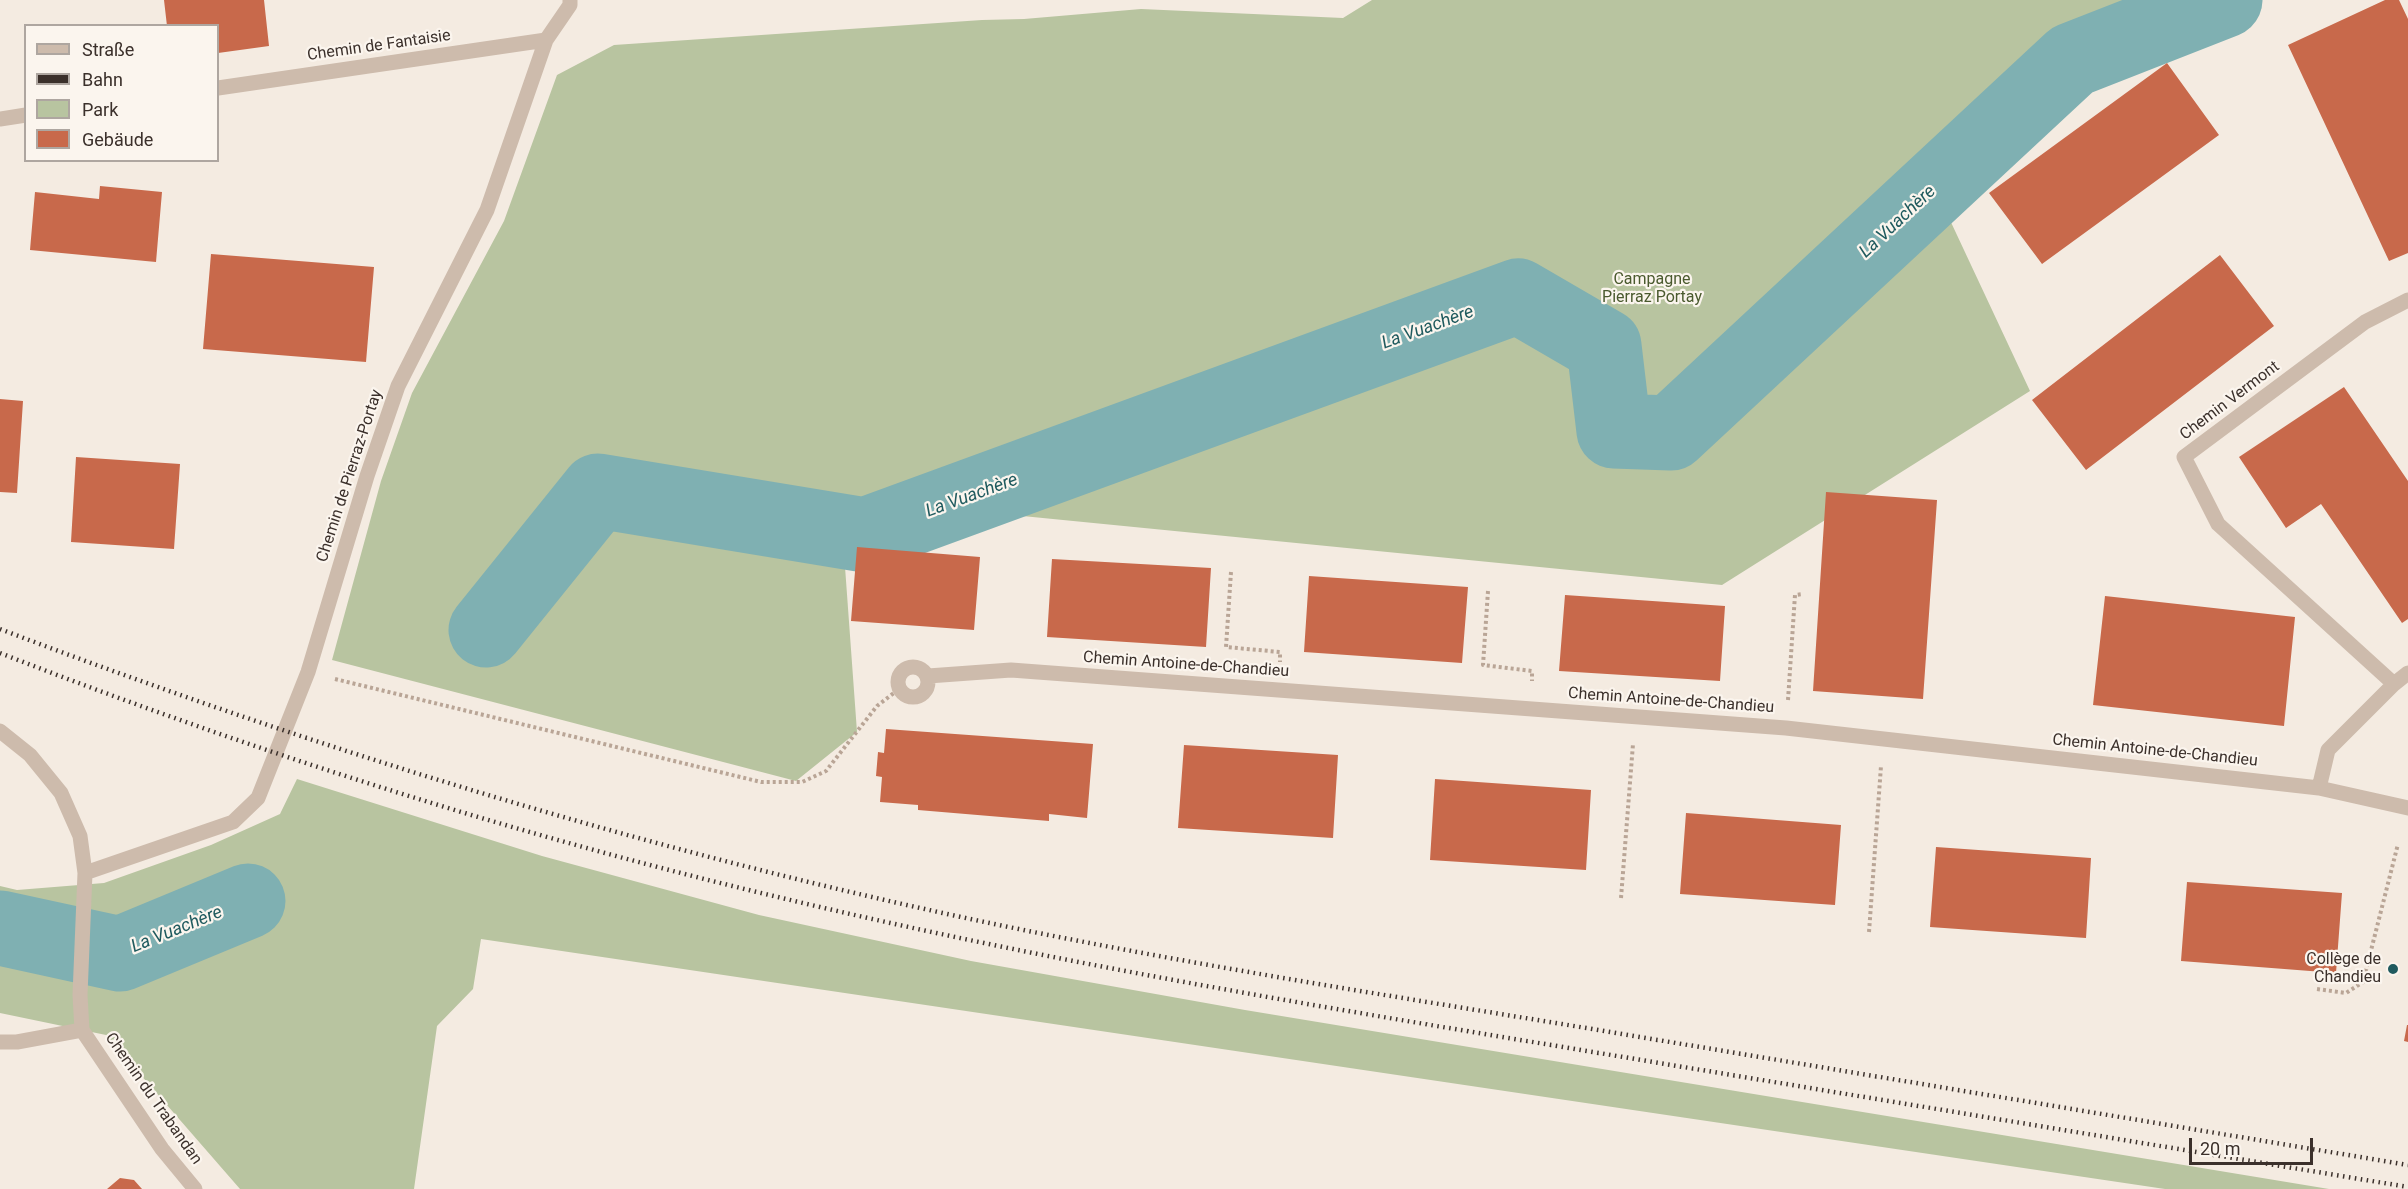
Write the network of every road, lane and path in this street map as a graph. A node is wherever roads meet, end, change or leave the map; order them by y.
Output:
1 (570, 0) edge
2 (546, 40) junction
3 (219, 88) edge
4 (24, 115) edge
5 (0, 119) edge
6 (2408, 300) edge
7 (1231, 572) dead end
8 (1488, 591) dead end
9 (1803, 594) dead end
10 (1226, 647) dead end
11 (1483, 665) dead end
12 (308, 672) junction
13 (2408, 673) edge
14 (2394, 684) junction
15 (899, 689) joint
16 (1636, 716) junction
17 (1786, 728) junction
18 (0, 731) edge
19 (1883, 739) junction
20 (2319, 788) junction
21 (2408, 808) edge
22 (2398, 844) dead end
23 (85, 873) junction
24 (1621, 898) dead end
25 (1869, 932) dead end
26 (2317, 989) dead end
27 (82, 1030) junction
28 (0, 1042) edge
29 (195, 1189) edge

1 - 2 street, Chemin de Pierraz-Portay
2 - 3 street, Chemin de Fantaisie
2 - 12 street, Chemin de Pierraz-Portay
4 - 5 street
6 - 14 street, Chemin Vermont
7 - 10 path
8 - 11 path
9 - 17 path
12 - 15 path
12 - 23 street, Chemin de Pierraz-Portay
13 - 14 street
14 - 20 street
15 - 16 street, Chemin Antoine-de-Chandieu
16 - 17 street, Chemin Antoine-de-Chandieu
16 - 24 path
17 - 19 street, Chemin Antoine-de-Chandieu
18 - 23 street, Chemin du Trabandan
19 - 20 street, Chemin Antoine-de-Chandieu
19 - 25 path
20 - 21 street, Chemin Antoine-de-Chandieu
22 - 26 path
23 - 27 street, Chemin du Trabandan
27 - 28 street, Chemin du Trabandan
27 - 29 street, Chemin du Trabandan

